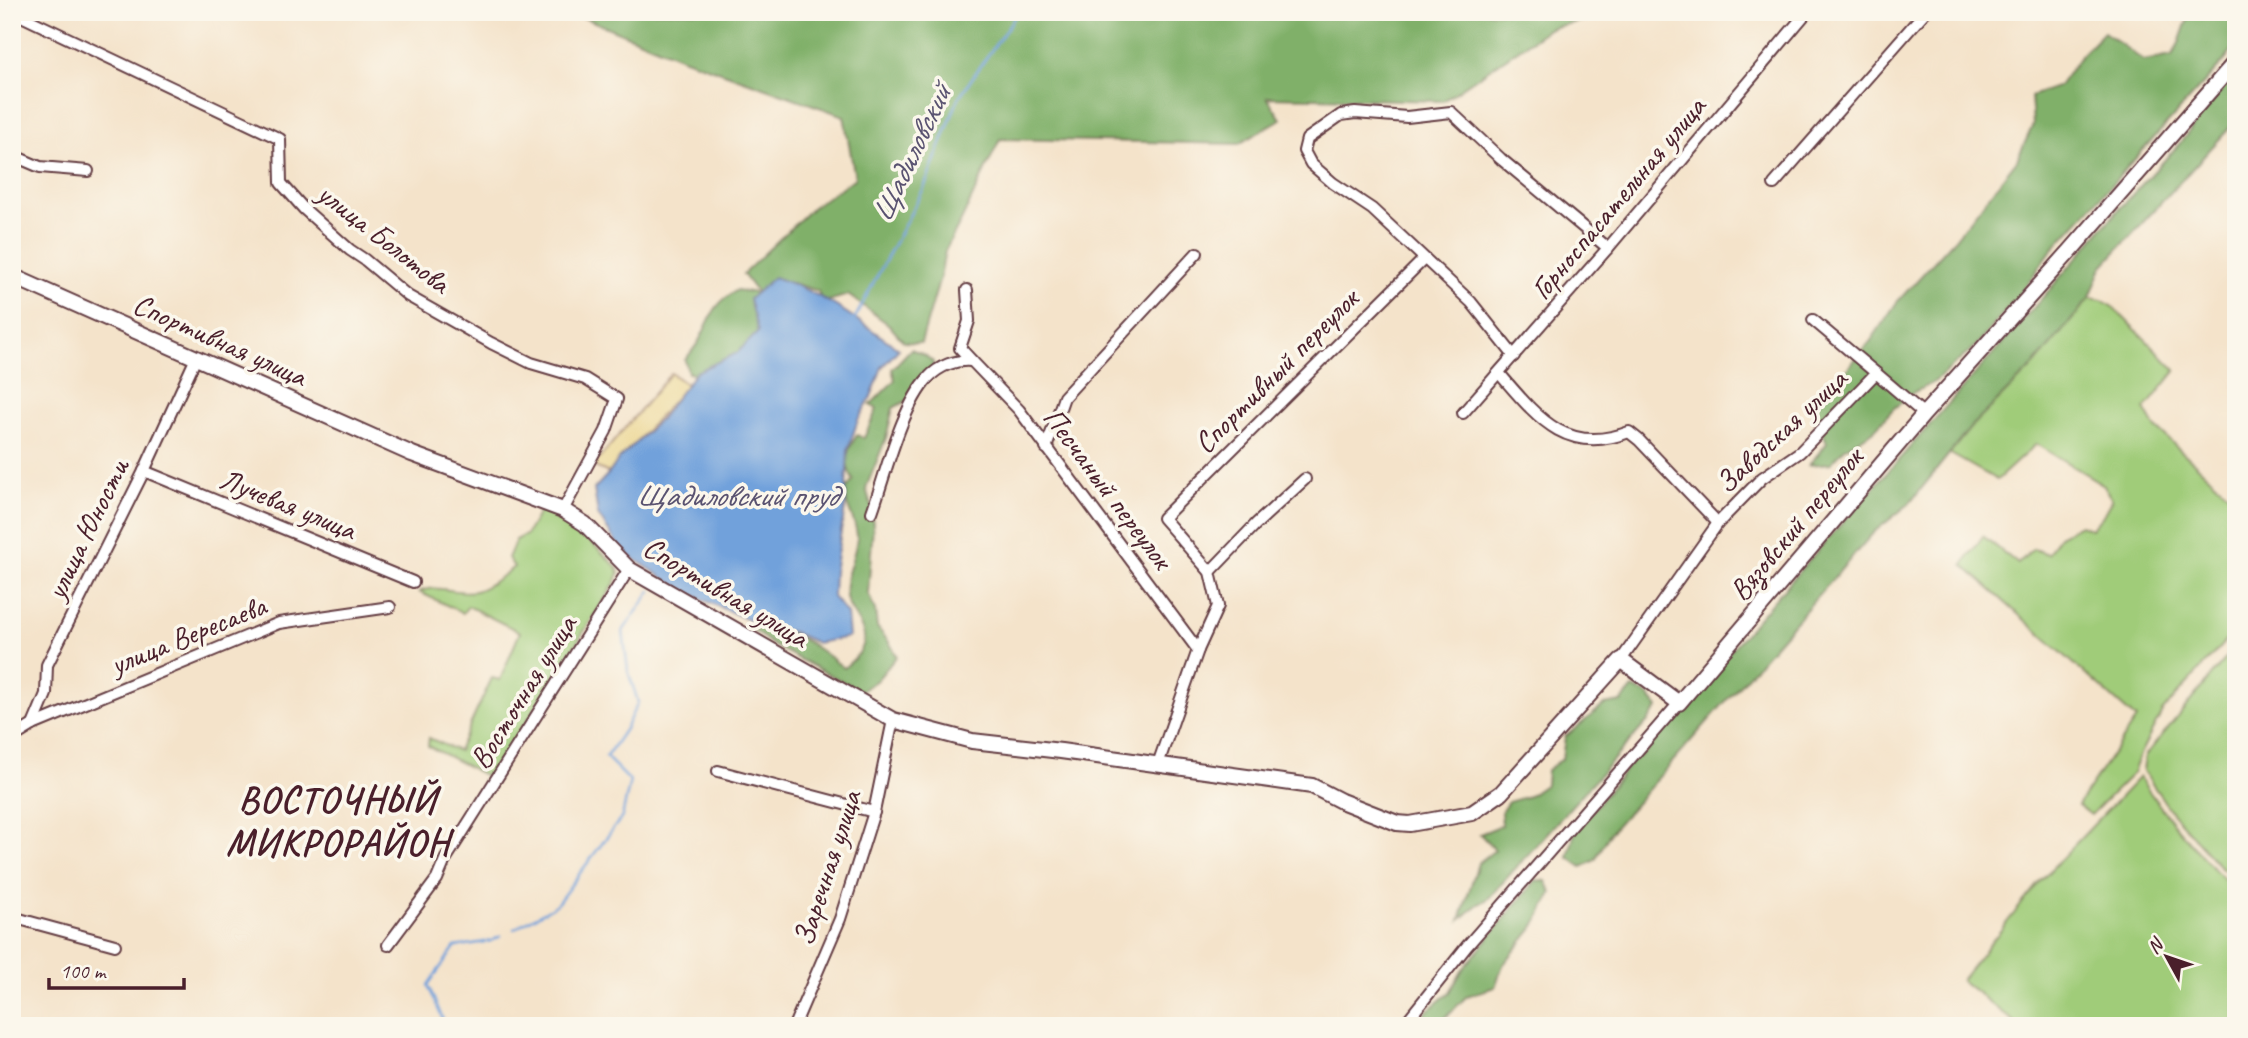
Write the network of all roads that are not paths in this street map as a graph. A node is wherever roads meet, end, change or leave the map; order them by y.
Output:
1 (13, 12) edge
2 (1807, 12) edge
3 (1924, 12) edge
4 (2236, 61) edge
5 (12, 155) edge
6 (88, 171) dead end
7 (1774, 184) dead end
8 (1608, 248) junction
9 (1197, 253) dead end
10 (1424, 259) junction
11 (12, 276) edge
12 (967, 290) dead end
13 (1813, 320) dead end
14 (1514, 356) junction
15 (197, 358) junction
16 (972, 361) junction
17 (1499, 373) junction
18 (1876, 373) junction
19 (1463, 413) dead end
20 (1924, 414) junction
21 (1046, 448) junction
22 (144, 471) junction
23 (1305, 479) dead end
24 (563, 510) junction
25 (872, 512) dead end
26 (1718, 523) junction
27 (629, 569) junction
28 (1210, 572) junction
29 (413, 582) dead end
30 (390, 607) dead end
31 (1198, 650) junction
32 (1621, 660) junction
33 (1679, 704) junction
34 (893, 720) junction
35 (33, 725) junction
36 (12, 738) edge
37 (1158, 764) junction
38 (718, 771) dead end
39 (874, 811) junction
40 (12, 917) edge
41 (115, 945) dead end
42 (388, 945) dead end
43 (794, 1026) edge
44 (1403, 1026) edge

1 - 24 street, улица Болотова
2 - 8 street, Горноспасательная улица
3 - 7 street
4 - 20 street, Вязовский переулок
5 - 6 street
8 - 10 street
8 - 14 street, Горноспасательная улица
9 - 21 street
10 - 14 street
10 - 28 street, Спортивный переулок
11 - 15 street, Спортивная улица
12 - 16 street
13 - 18 street, Заводская улица
14 - 17 street, Горноспасательная улица
15 - 22 street, улица Юности
15 - 24 street, Спортивная улица
16 - 21 street, Песчаный переулок
16 - 25 street
17 - 19 street, Горноспасательная улица
17 - 26 street, Заводская улица
18 - 20 street, Заводская улица
18 - 26 street, Заводская улица
20 - 33 street, Вязовский переулок
21 - 31 street, Песчаный переулок
22 - 29 street, Лучевая улица
22 - 35 street, улица Юности
23 - 28 street
24 - 27 street, Спортивная улица
26 - 32 street, Заводская улица
27 - 34 street, Спортивная улица
27 - 42 street, Восточная улица
28 - 31 street
30 - 35 street, улица Вересаева
31 - 37 street
32 - 33 street
32 - 37 street, Спортивная улица
33 - 44 street, Вязовский переулок
34 - 37 street, Спортивная улица
34 - 39 street, Заречная улица
35 - 36 street, улица Вересаева
38 - 39 street
39 - 43 street, Заречная улица
40 - 41 street

